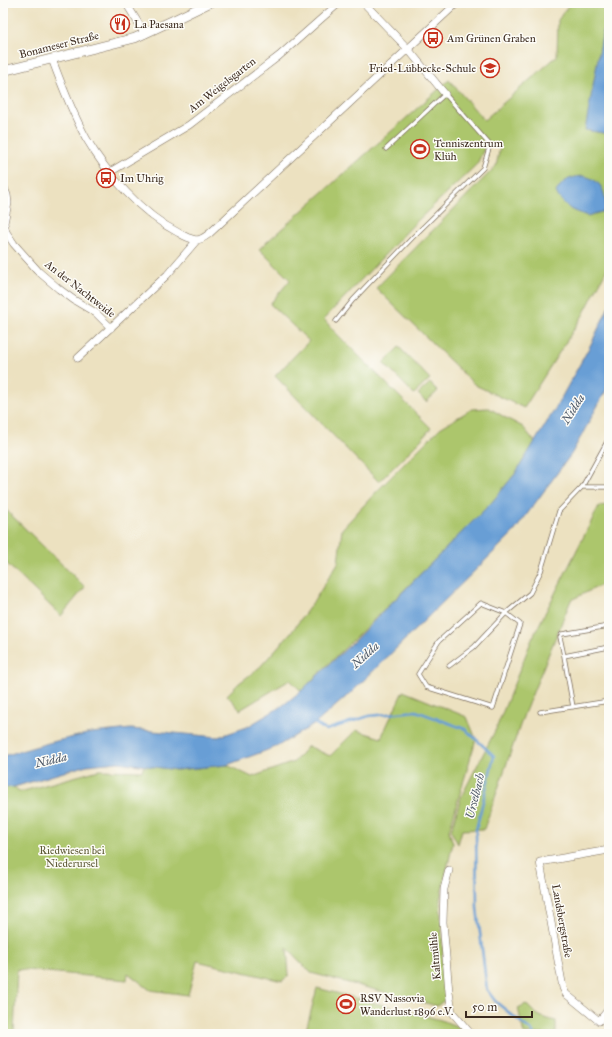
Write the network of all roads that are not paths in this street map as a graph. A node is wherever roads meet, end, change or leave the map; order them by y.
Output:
1 (126, 3) edge
2 (209, 3) edge
3 (339, 3) edge
4 (364, 3) edge
5 (458, 3) edge
6 (145, 34) junction
7 (408, 49) junction
8 (52, 59) junction
9 (3, 71) edge
10 (446, 94) junction
11 (386, 149) dead end
12 (110, 172) junction
13 (3, 185) edge
14 (196, 240) junction
15 (336, 320) dead end
16 (111, 328) junction
17 (78, 358) dead end
18 (609, 438) edge
19 (582, 487) junction
20 (609, 487) edge
21 (506, 614) junction
22 (609, 626) edge
23 (609, 647) edge
24 (564, 656) junction
25 (449, 666) dead end
26 (609, 701) edge
27 (573, 706) junction
28 (540, 712) dead end
29 (609, 850) edge
30 (448, 870) dead end
31 (609, 1009) edge
32 (470, 1034) edge

1 - 6 street
2 - 6 street, Bonameser Straße
3 - 12 street, Am Weigelsgarten
4 - 7 street
5 - 7 street
6 - 8 street, Bonameser Straße
7 - 10 street
7 - 14 street
8 - 9 street, Bonameser Straße
8 - 12 street
10 - 11 lane
10 - 15 lane
12 - 14 street
13 - 16 street, An der Nachtweide
14 - 16 street
16 - 17 street
18 - 19 lane
19 - 20 lane
19 - 21 lane
21 - 21 lane
21 - 25 lane
22 - 24 lane
23 - 24 lane
24 - 27 lane
26 - 27 lane
27 - 28 lane
29 - 31 street, Landsbergstraße
30 - 32 street, Kaltmühle

